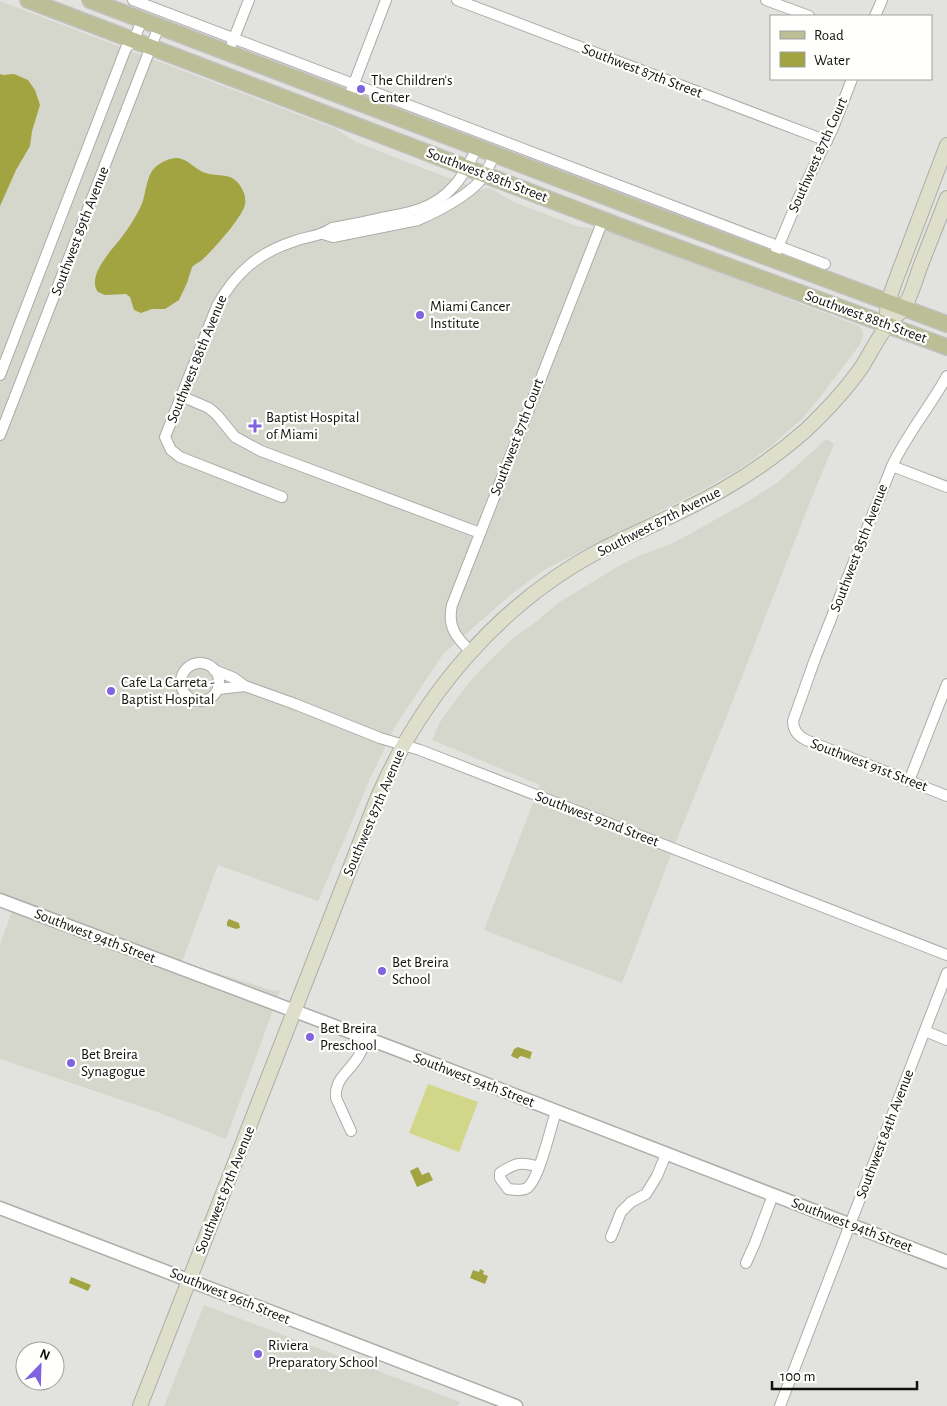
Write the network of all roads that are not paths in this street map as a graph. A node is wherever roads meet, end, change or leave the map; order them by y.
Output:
1 (28, 0) edge
2 (90, 0) edge
3 (133, 0) edge
4 (249, 0) edge
5 (386, 0) edge
6 (457, 0) edge
7 (766, 0) edge
8 (882, 0) edge
9 (806, 15) edge
10 (875, 15) edge
11 (142, 20) junction
12 (159, 26) junction
13 (234, 38) junction
14 (134, 40) junction
15 (151, 47) junction
16 (228, 53) junction
17 (852, 80) edge
18 (354, 84) junction
19 (348, 99) junction
20 (340, 119) junction
21 (827, 141) junction
22 (947, 145) edge
23 (477, 148) junction
24 (495, 154) junction
25 (467, 167) junction
26 (485, 174) junction
27 (947, 198) edge
28 (603, 220) junction
29 (323, 234) junction
30 (776, 253) junction
31 (825, 264) dead end
32 (888, 302) junction
33 (905, 308) junction
34 (947, 324) edge
35 (887, 325) junction
36 (947, 347) edge
37 (0, 375) edge
38 (947, 376) edge
39 (181, 396) junction
40 (0, 435) edge
41 (892, 466) junction
42 (947, 487) edge
43 (282, 497) dead end
44 (480, 533) junction
45 (471, 652) junction
46 (214, 670) junction
47 (947, 684) edge
48 (245, 686) junction
49 (218, 688) junction
50 (794, 730) joint
51 (403, 745) junction
52 (910, 781) junction
53 (947, 796) edge
54 (0, 900) edge
55 (947, 955) edge
56 (947, 973) edge
57 (294, 1011) junction
58 (925, 1031) junction
59 (366, 1038) junction
60 (947, 1040) edge
61 (556, 1111) junction
62 (351, 1132) dead end
63 (666, 1154) junction
64 (539, 1167) dead end
65 (773, 1195) junction
66 (0, 1208) edge
67 (850, 1225) junction
68 (611, 1237) dead end
69 (947, 1262) edge
70 (746, 1263) dead end
71 (189, 1279) junction
72 (140, 1406) edge
73 (516, 1406) edge
74 (780, 1406) edge

1 - 14 main road, Southwest 88th Street
2 - 11 main road, Southwest 88th Street
3 - 13 street, Southwest 88th Street
4 - 13 street
5 - 18 street
6 - 21 street, Southwest 87th Street
7 - 9 street
8 - 10 street
11 - 12 main road, Southwest 88th Street
11 - 14 street, Southwest 89th Avenue
12 - 15 street, Southwest 89th Avenue
12 - 16 main road, Southwest 88th Street
13 - 16 street
13 - 18 street, Southwest 88th Street
14 - 15 main road, Southwest 88th Street
14 - 37 street, Southwest 89th Avenue
15 - 20 main road, Southwest 88th Street
15 - 40 street, Southwest 89th Avenue
16 - 19 main road, Southwest 88th Street
17 - 21 street, Southwest 87th Court
18 - 19 street
18 - 30 street, Southwest 88th Street
19 - 20 main road
19 - 23 main road, Southwest 88th Street
20 - 25 main road, Southwest 88th Street
21 - 30 street, Southwest 87th Court
22 - 32 main road, Southwest 87th Avenue
23 - 24 main road, Southwest 88th Street
23 - 25 street, Southwest 88th Avenue
24 - 26 street, Southwest 88th Avenue
24 - 30 main road, Southwest 88th Street
25 - 26 main road, Southwest 88th Street
25 - 29 street, Southwest 88th Avenue
26 - 28 main road, Southwest 88th Street
26 - 29 street, Southwest 88th Avenue
27 - 33 main road, Southwest 87th Avenue
28 - 35 main road, Southwest 88th Street
28 - 44 street, Southwest 87th Court
29 - 39 street, Southwest 88th Avenue
30 - 31 street, Southwest 88th Street
30 - 32 main road, Southwest 88th Street
32 - 33 main road, Southwest 88th Street
32 - 35 main road, Southwest 87th Avenue
33 - 34 main road, Southwest 88th Street
33 - 35 main road, Southwest 87th Avenue
35 - 36 main road, Southwest 88th Street
35 - 45 main road, Southwest 87th Avenue
38 - 41 street, Southwest 85th Avenue
39 - 43 street, Southwest 88th Avenue
39 - 44 street
41 - 42 street
41 - 50 street, Southwest 85th Avenue
44 - 45 street, Southwest 87th Court
45 - 51 main road, Southwest 87th Avenue
46 - 48 street, Southwest 92nd Street
46 - 49 street
46 - 49 street
47 - 52 street
48 - 49 street, Southwest 92nd Street
48 - 51 street, Southwest 92nd Street
50 - 52 street, Southwest 91st Street
51 - 55 street, Southwest 92nd Street
51 - 57 main road, Southwest 87th Avenue
52 - 53 street, Southwest 91st Street
54 - 57 street, Southwest 94th Street
56 - 58 street, Southwest 84th Avenue
57 - 59 street, Southwest 94th Street
57 - 71 main road, Southwest 87th Avenue
58 - 60 street
58 - 67 street, Southwest 84th Avenue
59 - 61 street, Southwest 94th Street
59 - 62 street
61 - 63 street, Southwest 94th Street
61 - 64 street
63 - 65 street, Southwest 94th Street
63 - 68 street
65 - 67 street, Southwest 94th Street
65 - 70 street
66 - 71 street, Southwest 96th Street
67 - 69 street, Southwest 94th Street
67 - 74 street, Southwest 84th Avenue
71 - 72 main road, Southwest 87th Avenue
71 - 73 street, Southwest 96th Street

